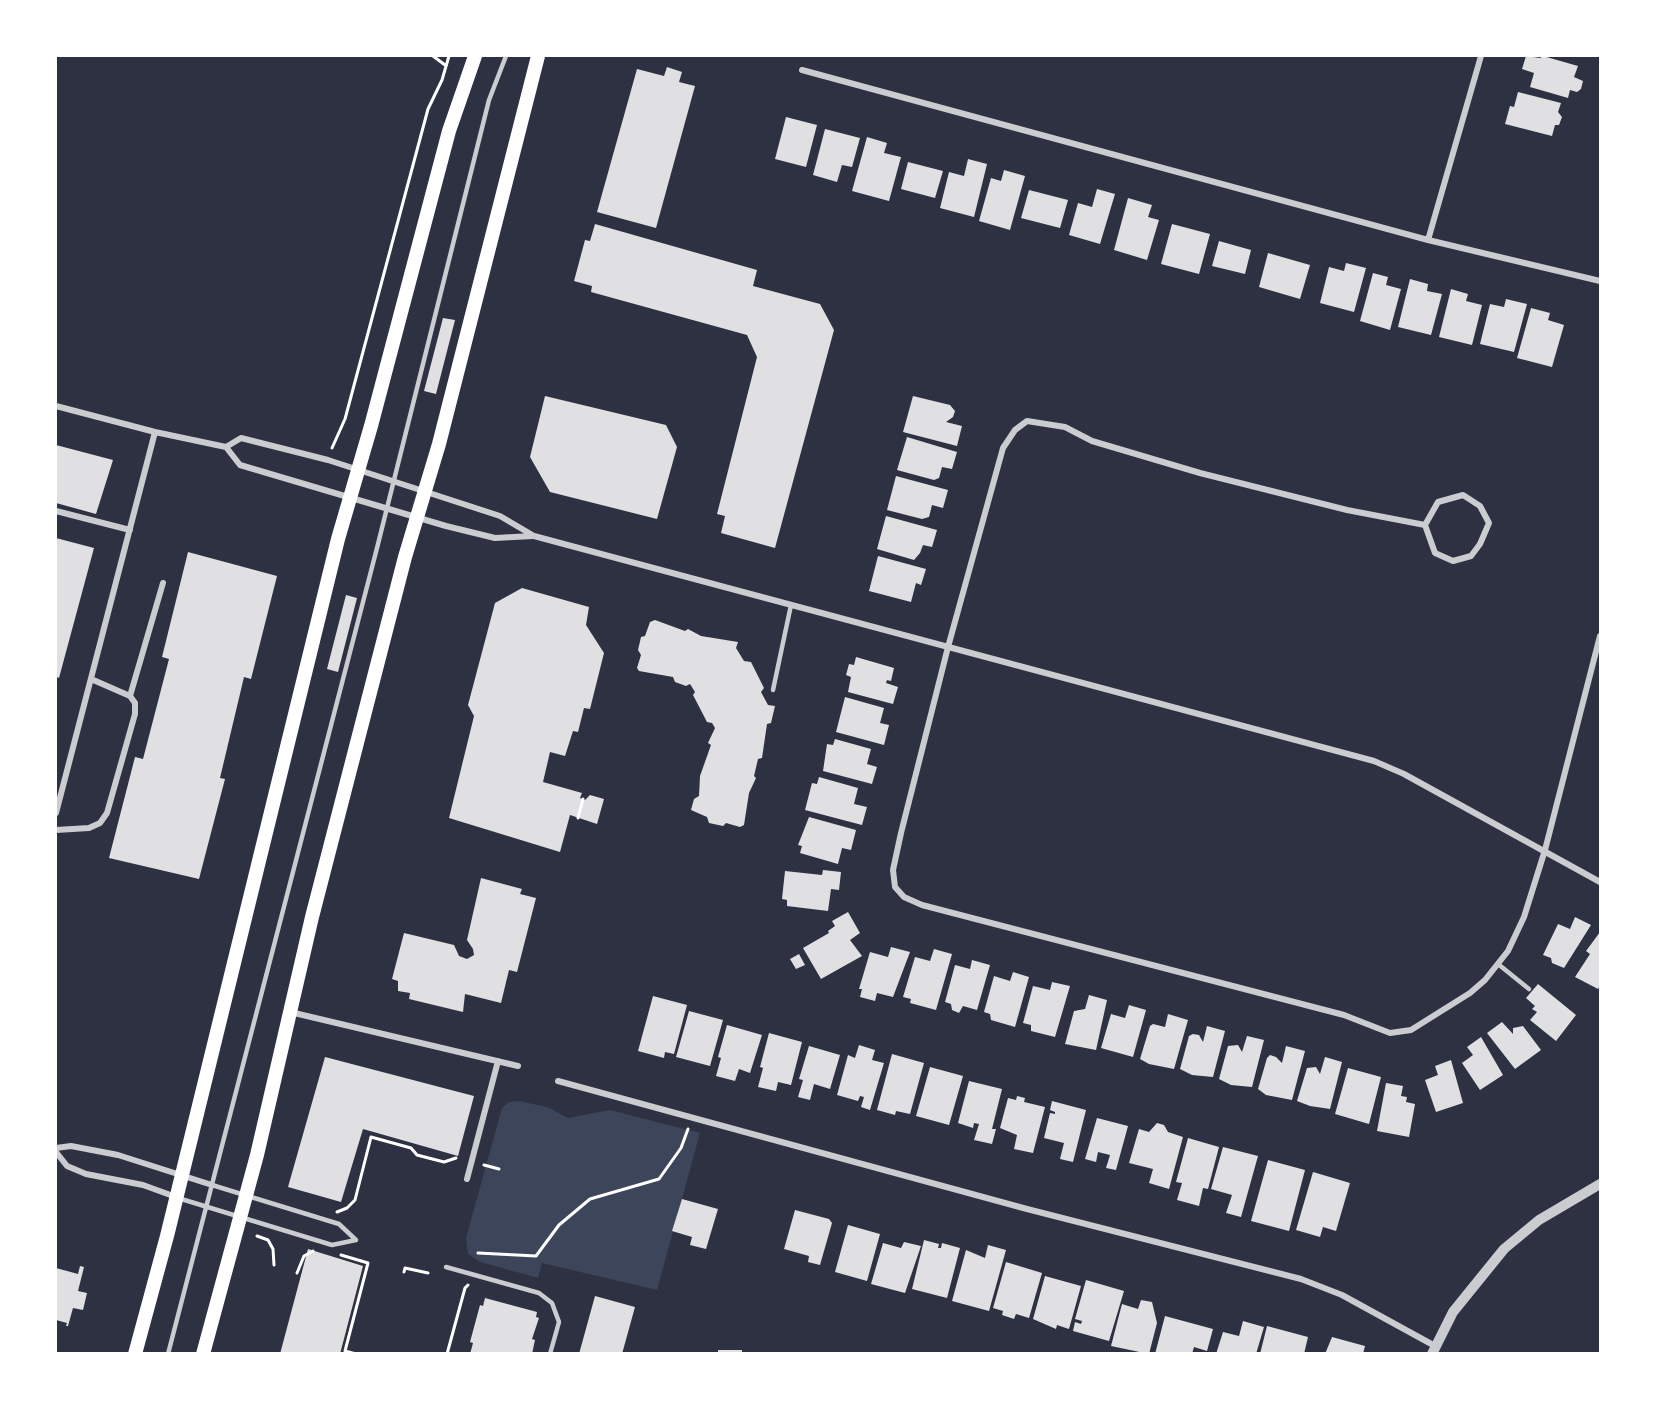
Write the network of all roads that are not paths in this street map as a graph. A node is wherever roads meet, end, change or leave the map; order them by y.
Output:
1 (475, 56) edge
2 (501, 56) edge
3 (506, 56) edge
4 (538, 56) edge
5 (1480, 56) edge
6 (501, 66) junction
7 (802, 70) dead end
8 (1428, 240) junction
9 (1600, 281) edge
10 (56, 406) edge
11 (155, 432) junction
12 (226, 447) junction
13 (359, 469) junction
14 (393, 482) junction
15 (426, 490) junction
16 (350, 498) junction
17 (387, 509) junction
18 (56, 511) edge
19 (418, 518) junction
20 (1425, 525) junction
21 (130, 530) junction
22 (534, 536) junction
23 (163, 583) dead end
24 (791, 606) junction
25 (1600, 636) edge
26 (948, 647) junction
27 (91, 679) junction
28 (773, 690) dead end
29 (130, 696) junction
30 (56, 813) edge
31 (56, 830) edge
32 (1545, 850) junction
33 (1600, 882) edge
34 (1498, 964) junction
35 (1529, 989) dead end
36 (290, 1012) junction
37 (498, 1061) junction
38 (518, 1066) dead end
39 (558, 1081) dead end
40 (56, 1150) edge
41 (182, 1174) junction
42 (467, 1179) dead end
43 (1600, 1184) edge
44 (212, 1185) junction
45 (176, 1197) junction
46 (244, 1197) junction
47 (205, 1208) junction
48 (238, 1218) junction
49 (446, 1267) dead end
50 (1433, 1350) edge
51 (135, 1353) edge
52 (168, 1353) edge
53 (203, 1353) edge
54 (550, 1353) edge

1 - 13 main road
2 - 6 lane
3 - 6 lane
4 - 15 main road
5 - 8 street
6 - 14 lane
7 - 8 street
8 - 9 street
10 - 11 street
11 - 12 street
11 - 21 street
12 - 13 street
12 - 16 street
13 - 14 street
13 - 16 main road
14 - 15 street
14 - 17 lane
15 - 19 main road
15 - 22 street
16 - 17 street
16 - 41 main road
17 - 19 street
17 - 44 lane
18 - 21 street
19 - 22 street
19 - 36 main road
20 - 20 street
20 - 26 street
21 - 27 street
22 - 24 street
23 - 29 street
24 - 26 street
24 - 28 lane
25 - 32 street
26 - 32 street
26 - 34 street
27 - 29 street
27 - 30 street
29 - 31 street
32 - 33 street
32 - 34 street
34 - 35 lane
36 - 37 street
36 - 46 main road
37 - 38 street
37 - 42 street
39 - 50 street
40 - 41 street
40 - 45 street
41 - 44 street
41 - 45 main road
43 - 50 street
44 - 46 lane
44 - 47 lane
45 - 47 lane
45 - 51 main road
46 - 48 main road
46 - 48 lane
47 - 48 lane
47 - 52 lane
48 - 53 main road
49 - 54 lane

